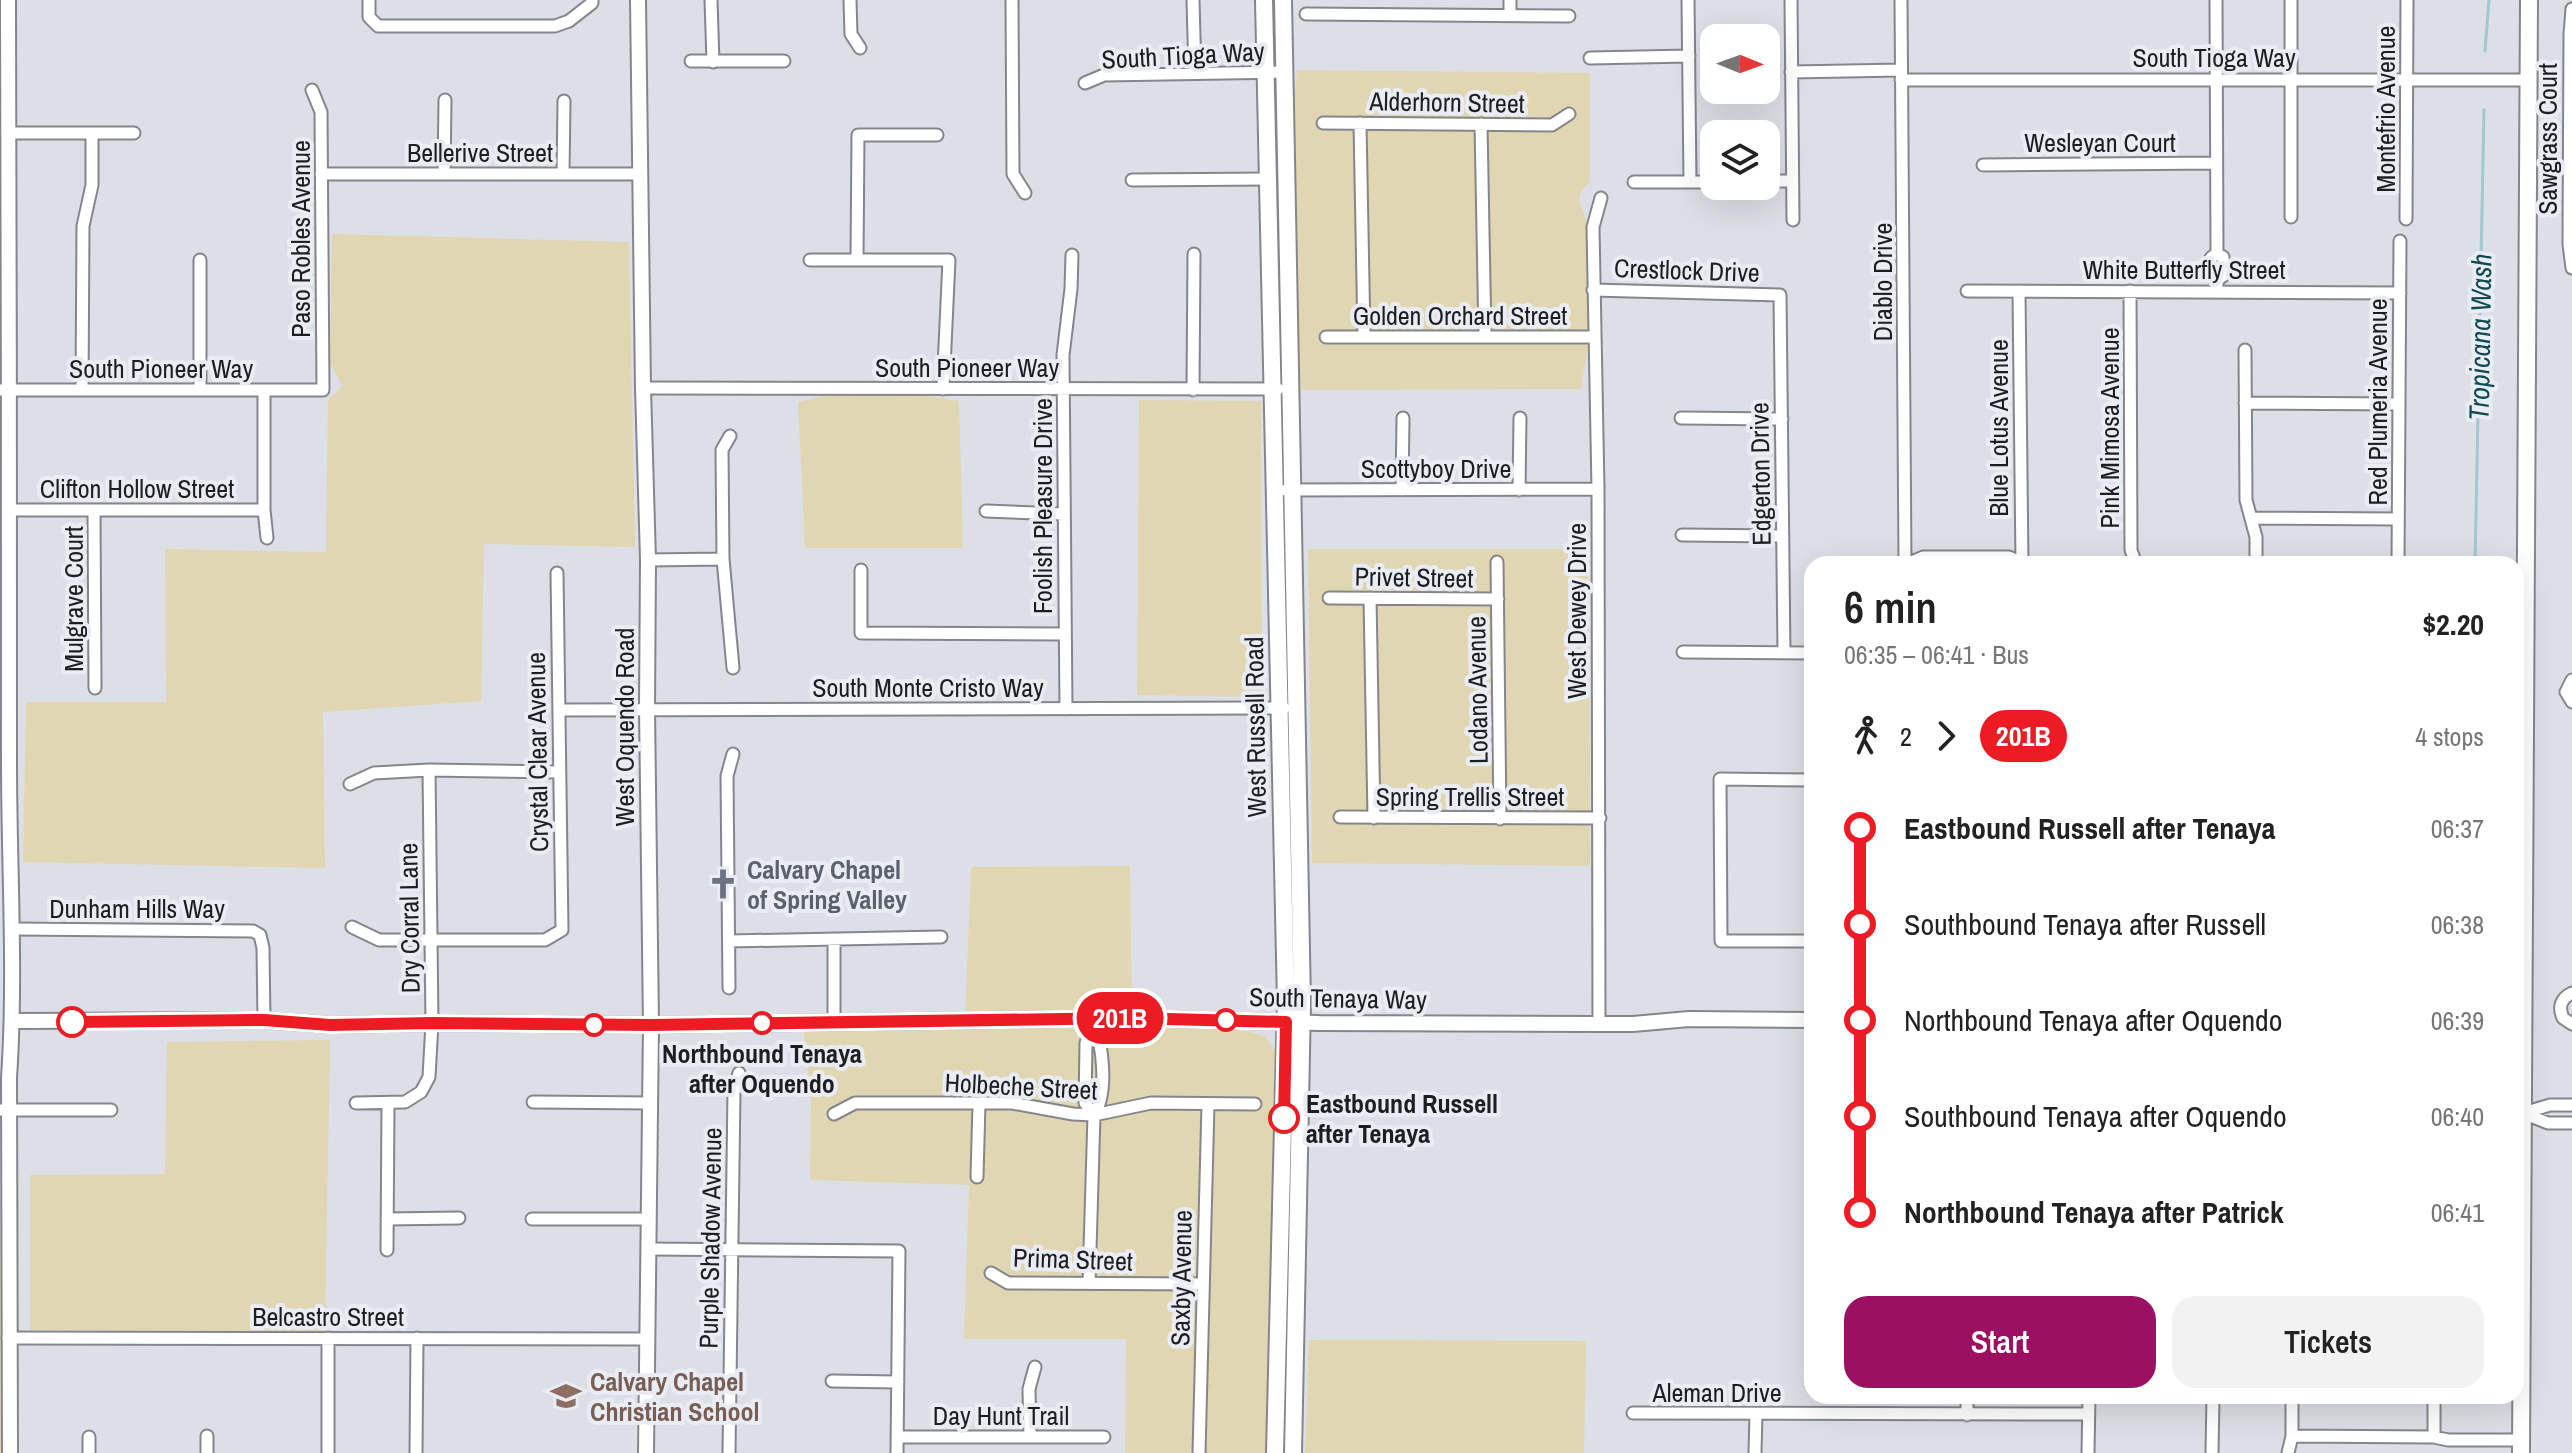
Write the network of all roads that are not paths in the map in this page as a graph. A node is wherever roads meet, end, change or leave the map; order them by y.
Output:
1 (8, 0) edge
2 (369, 0) edge
3 (592, 0) edge
4 (638, 0) edge
5 (711, 0) edge
6 (850, 0) edge
7 (1012, 0) edge
8 (1193, 0) edge
9 (1264, 0) edge
10 (1283, 0) edge
11 (1510, 0) edge
12 (1688, 0) edge
13 (1791, 0) edge
14 (1901, 0) edge
15 (2216, 0) edge
16 (2291, 0) edge
17 (2407, 0) edge
18 (2529, 0) edge
19 (2572, 9) edge
20 (1306, 14) dead end
21 (1510, 15) junction
22 (1569, 16) dead end
23 (860, 48) dead end
24 (1689, 56) junction
25 (1590, 58) dead end
26 (691, 61) dead end
27 (784, 61) dead end
28 (713, 62) junction
29 (1283, 72) junction
30 (1791, 72) junction
31 (1195, 73) junction
32 (1266, 73) junction
33 (1901, 75) junction
34 (2216, 79) junction
35 (2291, 79) junction
36 (2407, 79) junction
37 (2528, 80) junction
38 (1085, 83) dead end
39 (312, 90) dead end
40 (445, 100) dead end
41 (564, 101) dead end
42 (1569, 114) dead end
43 (1323, 123) dead end
44 (1360, 123) junction
45 (1481, 124) junction
46 (8, 133) junction
47 (92, 133) junction
48 (134, 133) dead end
49 (937, 135) dead end
50 (2216, 163) junction
51 (1983, 165) dead end
52 (321, 174) junction
53 (444, 174) junction
54 (563, 174) junction
55 (639, 174) junction
56 (1268, 179) junction
57 (1132, 180) dead end
58 (1780, 181) edge
59 (1792, 181) junction
60 (1634, 182) dead end
61 (1690, 182) junction
62 (1700, 182) edge
63 (1025, 193) dead end
64 (1601, 198) dead end
65 (2291, 217) dead end
66 (2406, 219) dead end
67 (1793, 220) dead end
68 (2400, 241) dead end
69 (1194, 254) dead end
70 (1072, 255) dead end
71 (200, 260) dead end
72 (810, 260) dead end
73 (857, 260) junction
74 (2572, 268) edge
75 (2217, 285) junction
76 (1593, 290) junction
77 (1967, 291) dead end
78 (2019, 291) junction
79 (2130, 291) junction
80 (2400, 293) junction
81 (1780, 295) joint
82 (1326, 337) dead end
83 (1364, 337) junction
84 (1485, 337) junction
85 (1594, 337) junction
86 (2245, 350) dead end
87 (643, 388) junction
88 (943, 389) junction
89 (1063, 389) junction
90 (1272, 389) junction
91 (1291, 389) junction
92 (5, 390) edge
93 (82, 390) junction
94 (200, 390) junction
95 (264, 390) junction
96 (323, 390) joint
97 (1193, 390) junction
98 (2245, 403) junction
99 (2399, 404) junction
100 (1403, 418) dead end
101 (1520, 418) dead end
102 (1681, 418) dead end
103 (1782, 419) junction
104 (730, 436) dead end
105 (1598, 489) junction
106 (1274, 490) junction
107 (1293, 490) junction
108 (1402, 490) junction
109 (1519, 490) junction
110 (10, 510) junction
111 (94, 510) junction
112 (264, 510) junction
113 (986, 511) dead end
114 (1063, 514) junction
115 (2251, 518) junction
116 (2398, 519) junction
117 (1682, 535) dead end
118 (1783, 536) junction
119 (267, 538) dead end
120 (1906, 556) edge
121 (2022, 556) edge
122 (2133, 556) edge
123 (2256, 556) edge
124 (2398, 556) edge
125 (2524, 556) edge
126 (723, 559) junction
127 (648, 560) junction
128 (1497, 562) dead end
129 (861, 570) dead end
130 (557, 573) dead end
131 (1329, 598) dead end
132 (1370, 598) junction
133 (1498, 599) junction
134 (1064, 634) junction
135 (5, 640) edge
136 (1683, 652) dead end
137 (1784, 653) junction
138 (1804, 653) edge
139 (733, 668) dead end
140 (2572, 680) edge
141 (95, 688) dead end
142 (2572, 702) edge
143 (647, 708) junction
144 (1278, 708) junction
145 (1296, 708) junction
146 (1066, 709) junction
147 (559, 710) junction
148 (733, 754) dead end
149 (429, 770) junction
150 (559, 772) junction
151 (5, 780) edge
152 (1804, 780) edge
153 (350, 784) dead end
154 (1340, 817) dead end
155 (1374, 818) junction
156 (1600, 818) junction
157 (1500, 819) junction
158 (352, 927) dead end
159 (14, 929) junction
160 (941, 937) dead end
161 (431, 939) junction
162 (834, 939) junction
163 (729, 941) junction
164 (1804, 941) edge
165 (729, 988) dead end
166 (2572, 993) edge
167 (1094, 1019) junction
168 (264, 1020) junction
169 (1804, 1020) edge
170 (6, 1021) edge
171 (834, 1022) junction
172 (1294, 1022) junction
173 (432, 1023) junction
174 (1599, 1024) junction
175 (2572, 1024) edge
176 (651, 1025) junction
177 (739, 1073) dead end
178 (533, 1102) dead end
179 (356, 1103) dead end
180 (388, 1103) junction
181 (651, 1103) junction
182 (979, 1103) junction
183 (1208, 1104) junction
184 (1255, 1104) dead end
185 (2572, 1105) edge
186 (4, 1110) edge
187 (111, 1110) dead end
188 (2524, 1113) edge
189 (2524, 1113) edge
190 (834, 1114) dead end
191 (1094, 1115) junction
192 (2572, 1123) edge
193 (977, 1177) dead end
194 (459, 1218) dead end
195 (387, 1219) junction
196 (532, 1219) dead end
197 (649, 1219) junction
198 (649, 1249) junction
199 (387, 1250) dead end
200 (732, 1250) junction
201 (991, 1273) dead end
202 (1089, 1283) junction
203 (1203, 1284) junction
204 (8, 1338) junction
205 (328, 1338) junction
206 (417, 1338) junction
207 (648, 1339) junction
208 (1035, 1367) dead end
209 (832, 1381) dead end
210 (898, 1382) junction
211 (1967, 1404) edge
212 (2089, 1404) edge
213 (2213, 1404) edge
214 (2292, 1404) edge
215 (2434, 1404) edge
216 (2521, 1404) edge
217 (1633, 1413) dead end
218 (1756, 1414) junction
219 (2088, 1414) junction
220 (1967, 1415) junction
221 (207, 1436) dead end
222 (2292, 1436) junction
223 (89, 1437) dead end
224 (897, 1437) junction
225 (1030, 1437) junction
226 (1104, 1437) dead end
227 (2434, 1437) junction
228 (2521, 1447) edge
229 (10, 1453) edge
230 (89, 1453) edge
231 (207, 1453) edge
232 (328, 1453) edge
233 (416, 1453) edge
234 (646, 1453) edge
235 (729, 1453) edge
236 (897, 1453) edge
237 (1199, 1453) edge
238 (1275, 1453) edge
239 (1293, 1453) edge
240 (1755, 1453) edge
241 (2088, 1453) edge
242 (2212, 1453) edge
243 (2288, 1453) edge

1 - 46 street
2 - 3 street
4 - 55 street, West Oquendo Road
5 - 28 street
6 - 23 street
7 - 63 street
8 - 31 street
9 - 32 main road, West Russell Road
10 - 29 main road, West Russell Road
11 - 21 street
12 - 24 street
13 - 30 street
14 - 33 street, Diablo Drive
15 - 34 street
16 - 35 street
17 - 36 street, Montefrio Avenue
18 - 37 main road
19 - 74 street, Sawgrass Court
20 - 21 street
21 - 22 street
24 - 25 street
24 - 61 street
26 - 28 street
27 - 28 street
29 - 32 street, South Tioga Way
29 - 91 main road, West Russell Road
30 - 33 street, South Tioga Way
30 - 59 street
31 - 32 street, South Tioga Way
31 - 38 street, South Tioga Way
32 - 56 main road, West Russell Road
33 - 34 street, South Tioga Way
33 - 120 street, Diablo Drive
34 - 35 street, South Tioga Way
34 - 50 street
35 - 36 street, South Tioga Way
35 - 65 street
36 - 37 street, South Tioga Way
36 - 66 street, Montefrio Avenue
37 - 125 main road
39 - 52 street, Paso Robles Avenue
40 - 53 street
41 - 54 street
42 - 45 street, Alderhorn Street
43 - 44 street, Alderhorn Street
44 - 45 street, Alderhorn Street
44 - 83 street
45 - 84 street
46 - 47 street
46 - 92 street
47 - 48 street
47 - 93 street
49 - 73 street
50 - 51 street, Wesleyan Court
50 - 75 street
52 - 53 street, Bellerive Street
52 - 96 street, Paso Robles Avenue
53 - 54 street, Bellerive Street
54 - 55 street, Bellerive Street
55 - 87 street, West Oquendo Road
56 - 57 street
56 - 90 main road, West Russell Road
58 - 59 street
59 - 67 street
60 - 61 street
61 - 62 street
64 - 76 street, West Dewey Drive
68 - 80 street, Red Plumeria Avenue
69 - 97 street
70 - 89 street, Foolish Pleasure Drive
71 - 94 street
72 - 73 street
73 - 88 street
75 - 79 street, White Butterfly Street
75 - 80 street, White Butterfly Street
76 - 81 street, Crestlock Drive
76 - 85 street, West Dewey Drive
77 - 78 street, White Butterfly Street
78 - 79 street, White Butterfly Street
78 - 121 street, Blue Lotus Avenue
79 - 122 street, Pink Mimosa Avenue
80 - 99 street, Red Plumeria Avenue
81 - 103 street, Edgerton Drive
82 - 83 street, Golden Orchard Street
83 - 84 street, Golden Orchard Street
84 - 85 street, Golden Orchard Street
85 - 105 street, West Dewey Drive
86 - 98 street
87 - 88 street, South Pioneer Way
87 - 127 street, West Oquendo Road
88 - 89 street, South Pioneer Way
89 - 97 street, South Pioneer Way
89 - 114 street, Foolish Pleasure Drive
90 - 91 street, South Pioneer Way
90 - 97 street, South Pioneer Way
90 - 106 main road, West Russell Road
91 - 107 main road, West Russell Road
92 - 93 street, South Pioneer Way
92 - 110 street
93 - 94 street, South Pioneer Way
94 - 95 street, South Pioneer Way
95 - 96 street, South Pioneer Way
95 - 112 street
98 - 99 street
98 - 115 street
99 - 116 street, Red Plumeria Avenue
100 - 108 street
101 - 109 street
102 - 103 street
103 - 118 street, Edgerton Drive
104 - 126 street
105 - 109 street, Scottyboy Drive
105 - 156 street, West Dewey Drive
106 - 107 street, Scottyboy Drive
106 - 144 main road, West Russell Road
107 - 108 street, Scottyboy Drive
107 - 145 main road, West Russell Road
108 - 109 street, Scottyboy Drive
110 - 111 street, Clifton Hollow Street
110 - 135 street
111 - 112 street, Clifton Hollow Street
111 - 141 street, Mulgrave Court
112 - 119 street
113 - 114 street
114 - 134 street, Foolish Pleasure Drive
115 - 116 street
115 - 123 street
116 - 124 street, Red Plumeria Avenue
117 - 118 street
118 - 137 street, Edgerton Drive
126 - 127 street
126 - 139 street
127 - 143 street, West Oquendo Road
128 - 133 street, Lodano Avenue
129 - 134 street
130 - 147 street, Crystal Clear Avenue
131 - 132 street, Privet Street
132 - 133 street, Privet Street
132 - 155 street
133 - 157 street, Lodano Avenue
134 - 146 street, Foolish Pleasure Drive
135 - 151 street
136 - 137 street
137 - 138 street
140 - 142 street
143 - 146 street, South Monte Cristo Way
143 - 147 street, South Monte Cristo Way
143 - 176 street, West Oquendo Road
144 - 145 street, South Monte Cristo Way
144 - 146 street, South Monte Cristo Way
144 - 172 main road, West Russell Road
145 - 172 main road, West Russell Road
147 - 150 street, Crystal Clear Avenue
148 - 163 street
149 - 150 street
149 - 153 street
149 - 161 street, Dry Corral Lane
150 - 161 street, Crystal Clear Avenue
151 - 159 street
152 - 164 street
154 - 155 street, Spring Trellis Street
155 - 157 street, Spring Trellis Street
156 - 157 street, Spring Trellis Street
156 - 174 street, West Dewey Drive
158 - 161 street
159 - 168 street, Dunham Hills Way
159 - 170 street
160 - 162 street
161 - 173 street, Dry Corral Lane
162 - 163 street
162 - 171 street
163 - 165 street
166 - 175 street
167 - 171 street, South Tenaya Way
167 - 172 street, South Tenaya Way
167 - 191 street
168 - 170 street, South Tenaya Way
168 - 173 street, South Tenaya Way
169 - 174 street, South Tenaya Way
170 - 186 street
171 - 176 street, South Tenaya Way
172 - 174 street, South Tenaya Way
172 - 238 main road, West Russell Road
172 - 239 main road, West Russell Road
173 - 176 street, South Tenaya Way
173 - 180 street, Dry Corral Lane
176 - 181 street, West Oquendo Road
177 - 200 street, Purple Shadow Avenue
178 - 181 street
179 - 180 street, Dry Corral Lane
180 - 195 street
181 - 197 street, West Oquendo Road
182 - 190 street, Holbeche Street
182 - 191 street, Holbeche Street
182 - 193 street
183 - 184 street, Holbeche Street
183 - 191 street, Holbeche Street
183 - 203 street, Saxby Avenue
185 - 188 street
186 - 187 street
186 - 204 street
189 - 192 street
191 - 202 street
194 - 195 street
195 - 199 street
196 - 197 street
197 - 198 street, West Oquendo Road
198 - 200 street
198 - 207 street, West Oquendo Road
200 - 210 street
200 - 235 street, Purple Shadow Avenue
201 - 202 street, Prima Street
202 - 203 street, Prima Street
203 - 237 street, Saxby Avenue
204 - 205 street, Belcastro Street
204 - 229 street
205 - 206 street, Belcastro Street
205 - 232 street
206 - 207 street, Belcastro Street
206 - 233 street
207 - 234 street, West Oquendo Road
208 - 225 street
209 - 210 street
210 - 224 street
211 - 220 street
212 - 219 street
213 - 242 street
214 - 222 street
215 - 227 street
216 - 228 main road
217 - 218 street, Aleman Drive
218 - 220 street, Aleman Drive
218 - 240 street
219 - 220 street, Aleman Drive
219 - 241 street
221 - 231 street
222 - 227 street
222 - 243 street
223 - 230 street
224 - 225 street, Day Hunt Trail
224 - 236 street
225 - 226 street, Day Hunt Trail
227 - 228 street

